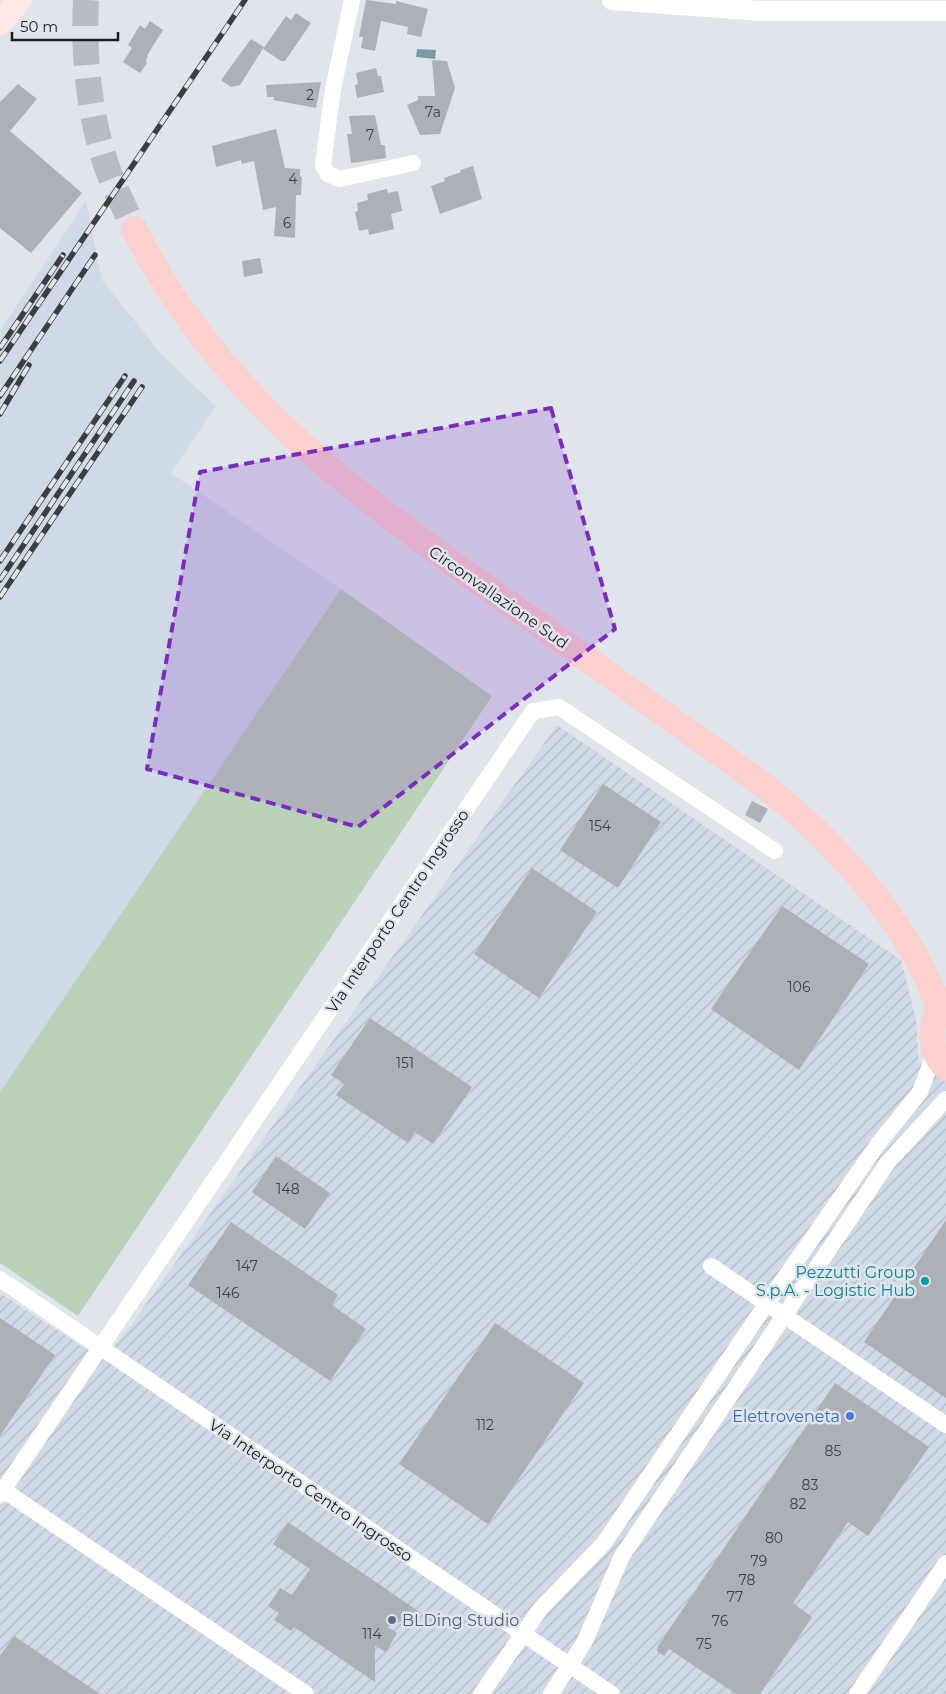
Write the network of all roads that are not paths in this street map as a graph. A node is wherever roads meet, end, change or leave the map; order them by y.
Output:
1 (352, 0) edge
2 (612, 0) edge
3 (19, 2) edge
4 (946, 11) edge
5 (0, 23) edge
6 (413, 163) dead end
7 (134, 229) tunnel mouth
8 (775, 851) dead end
9 (900, 930) junction
10 (946, 973) edge
11 (942, 1005) edge
12 (940, 1060) edge
13 (946, 1099) edge
14 (710, 1266) dead end
15 (0, 1279) edge
16 (767, 1303) junction
17 (785, 1315) junction
18 (100, 1347) junction
19 (946, 1425) edge
20 (2, 1492) edge
21 (946, 1563) edge
22 (522, 1633) junction
23 (570, 1666) junction
24 (306, 1694) edge
25 (481, 1694) edge
26 (551, 1694) edge
27 (612, 1694) edge
28 (858, 1694) edge

1 - 6 street
2 - 4 street
3 - 5 main road
7 - 9 main road, Circonvallazione Sud
8 - 18 street, Via Interporto Centro Ingrosso
9 - 10 main road
9 - 11 main road
11 - 12 main road
12 - 16 street
13 - 17 street
14 - 16 street
15 - 18 street, Via Interporto Centro Ingrosso
16 - 17 street
16 - 22 street
17 - 19 street
17 - 23 street
18 - 20 street, Via Interporto Centro Ingrosso
18 - 22 street, Via Interporto Centro Ingrosso
20 - 24 street, Via Interporto Centro Ingrosso
21 - 28 street
22 - 23 street, Via Interporto Centro Ingrosso
22 - 25 street
23 - 26 street
23 - 27 street, Via Interporto Centro Ingrosso

